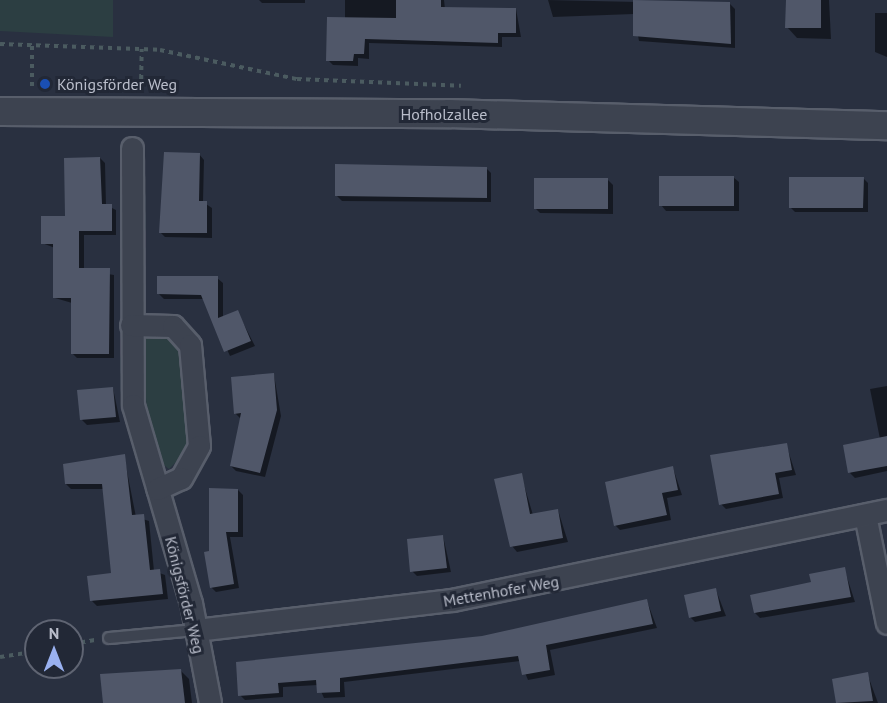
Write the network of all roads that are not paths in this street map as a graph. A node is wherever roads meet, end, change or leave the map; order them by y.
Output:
1 (0, 111) edge
2 (887, 125) edge
3 (132, 148) dead end
4 (131, 325) junction
5 (157, 489) junction
6 (887, 510) edge
7 (865, 515) junction
8 (887, 623) edge
9 (196, 630) junction
10 (109, 638) dead end
11 (210, 703) edge

1 - 2 street, Hofholzallee
3 - 4 street, Königsförder Weg
4 - 5 street, Königsförder Weg
4 - 5 street
5 - 9 street, Königsförder Weg
6 - 7 street, Mettenhofer Weg
7 - 8 street
7 - 9 street, Mettenhofer Weg
9 - 10 lane, Mettenhofer Weg
9 - 11 street, Königsförder Weg

